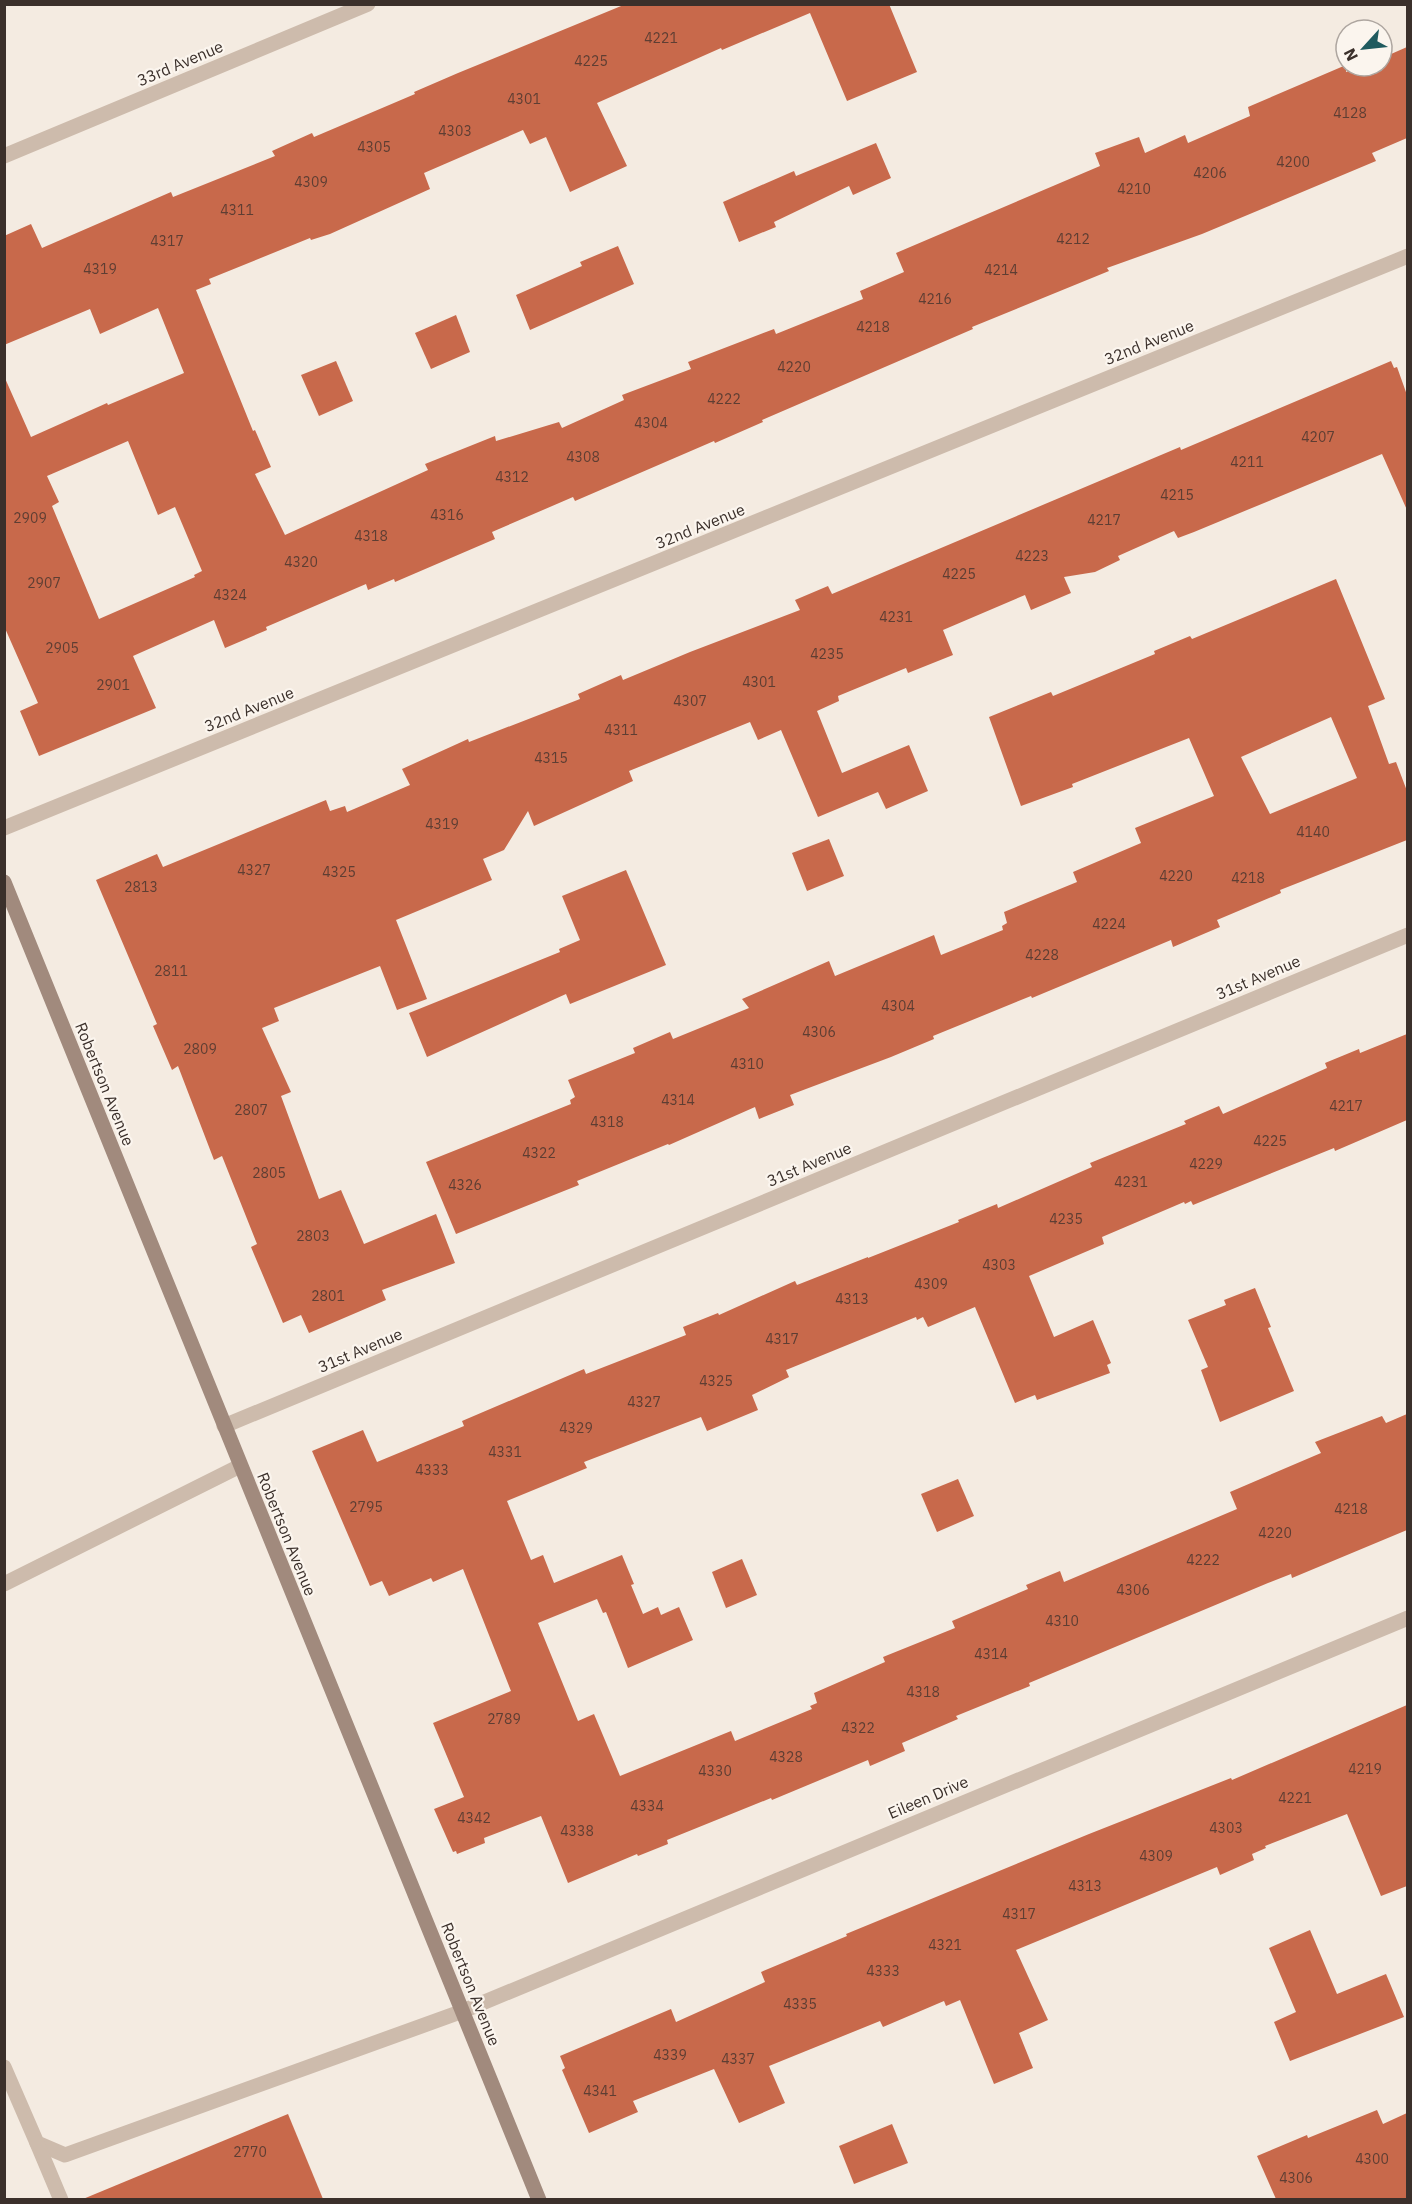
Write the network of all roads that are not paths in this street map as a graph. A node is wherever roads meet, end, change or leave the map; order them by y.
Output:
1 (368, 4) edge
2 (4, 156) edge
3 (1407, 256) edge
4 (4, 828) edge
5 (4, 882) edge
6 (1407, 935) edge
7 (224, 1426) junction
8 (240, 1466) junction
9 (4, 1584) edge
10 (1407, 1618) edge
11 (463, 2010) junction
12 (4, 2067) edge
13 (37, 2143) junction
14 (61, 2199) edge
15 (539, 2199) edge

1 - 2 street, 33rd Avenue
3 - 4 street, 32nd Avenue
5 - 7 street, Robertson Avenue
6 - 7 street, 31st Avenue
7 - 8 street, Robertson Avenue
8 - 9 street
8 - 11 street, Robertson Avenue
10 - 11 street, Eileen Drive
11 - 13 street, Eileen Drive
11 - 15 street, Robertson Avenue
12 - 13 street
13 - 14 street

